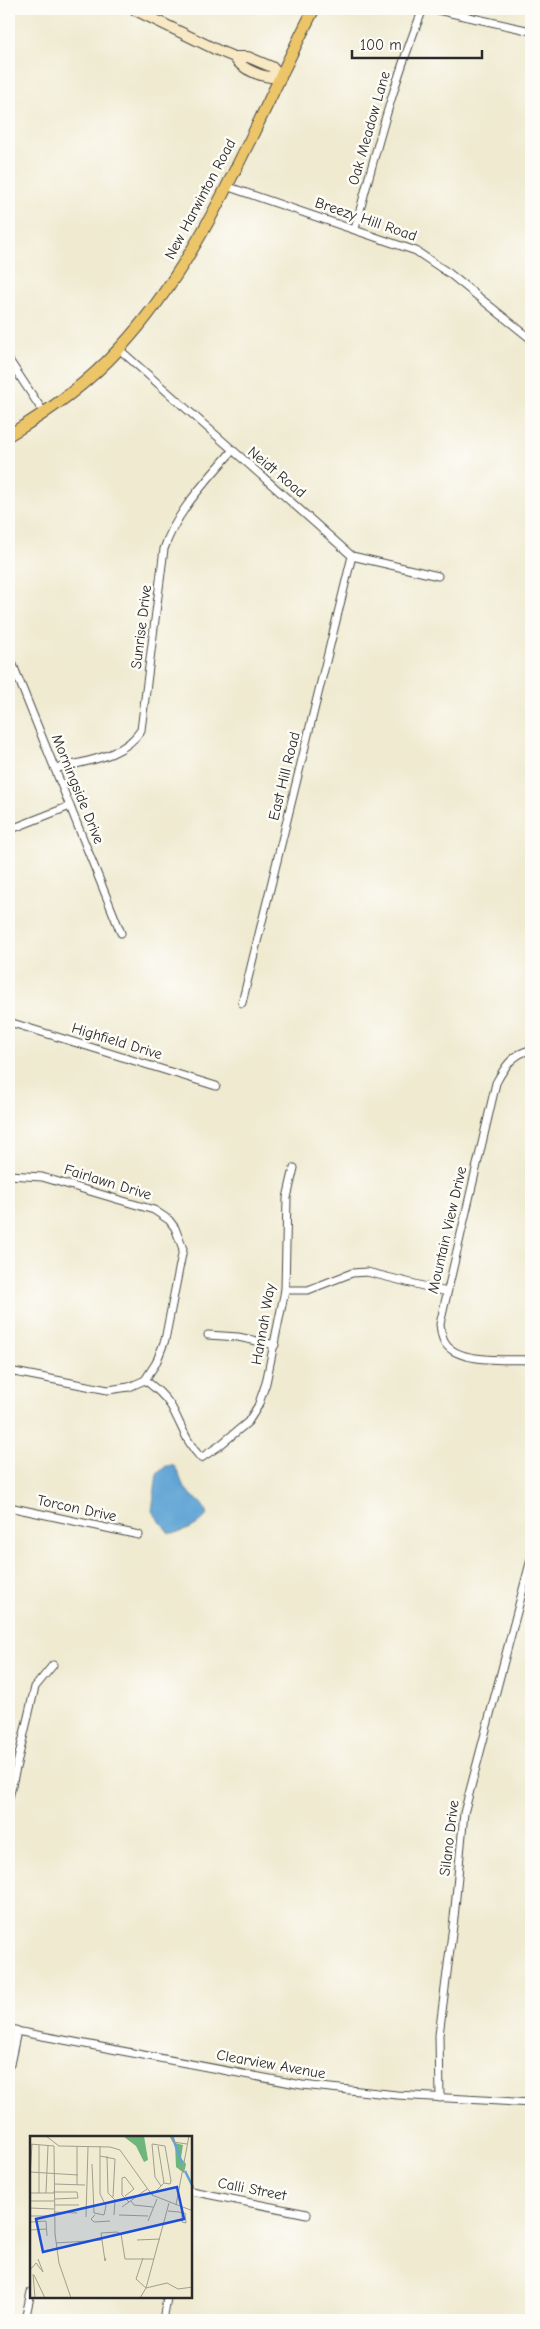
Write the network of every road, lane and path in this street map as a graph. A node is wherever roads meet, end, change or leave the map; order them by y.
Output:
1 (133, 9) edge
2 (314, 9) edge
3 (424, 9) edge
4 (433, 9) edge
5 (531, 31) edge
6 (280, 77) junction
7 (226, 186) junction
8 (355, 229) junction
9 (531, 339) edge
10 (119, 349) junction
11 (9, 360) edge
12 (44, 413) junction
13 (9, 435) edge
14 (232, 451) junction
15 (352, 556) junction
16 (438, 576) dead end
17 (9, 655) edge
18 (55, 769) junction
19 (70, 806) junction
20 (9, 830) edge
21 (121, 933) dead end
22 (242, 1002) dead end
23 (9, 1022) edge
24 (531, 1050) edge
25 (216, 1086) dead end
26 (294, 1168) dead end
27 (9, 1175) edge
28 (285, 1290) junction
29 (447, 1292) junction
30 (208, 1335) dead end
31 (275, 1345) junction
32 (531, 1360) edge
33 (9, 1371) edge
34 (145, 1380) junction
35 (9, 1507) edge
36 (139, 1535) dead end
37 (531, 1560) edge
38 (53, 1665) dead end
39 (9, 1798) edge
40 (13, 2031) edge
41 (9, 2064) edge
42 (440, 2098) junction
43 (531, 2103) edge
44 (192, 2191) edge
45 (307, 2214) dead end
46 (30, 2297) edge
47 (167, 2299) edge
48 (25, 2320) edge
49 (163, 2320) edge

1 - 6 main road
2 - 6 main road, New Harwinton Road
3 - 8 street, Oak Meadow Lane
4 - 5 street
6 - 7 main road, New Harwinton Road
7 - 8 street, Breezy Hill Road
7 - 10 main road, New Harwinton Road
8 - 9 street, Breezy Hill Road
10 - 12 main road, New Harwinton Road
10 - 14 street, Neidt Road
11 - 12 street
12 - 13 main road, New Harwinton Road
14 - 15 street, Neidt Road
14 - 18 street, Sunrise Drive
15 - 16 street, Neidt Road
15 - 22 street, East Hill Road
17 - 18 street, Morningside Drive
18 - 19 street, Morningside Drive
19 - 20 street
19 - 21 street, Morningside Drive
23 - 25 street, Highfield Drive
24 - 29 street, Mountain View Drive
26 - 28 street, Hannah Way
27 - 34 street, Fairlawn Drive
28 - 29 street
28 - 31 street, Hannah Way
29 - 32 street, Mountain View Drive
30 - 31 street
31 - 34 street, Hannah Way
33 - 34 street
35 - 36 street, Torcon Drive
37 - 42 street, Silano Drive
38 - 39 street
40 - 41 street
40 - 42 street, Clearview Avenue
42 - 43 street, Clearview Avenue
44 - 45 street, Calli Street
46 - 48 street
47 - 49 street

